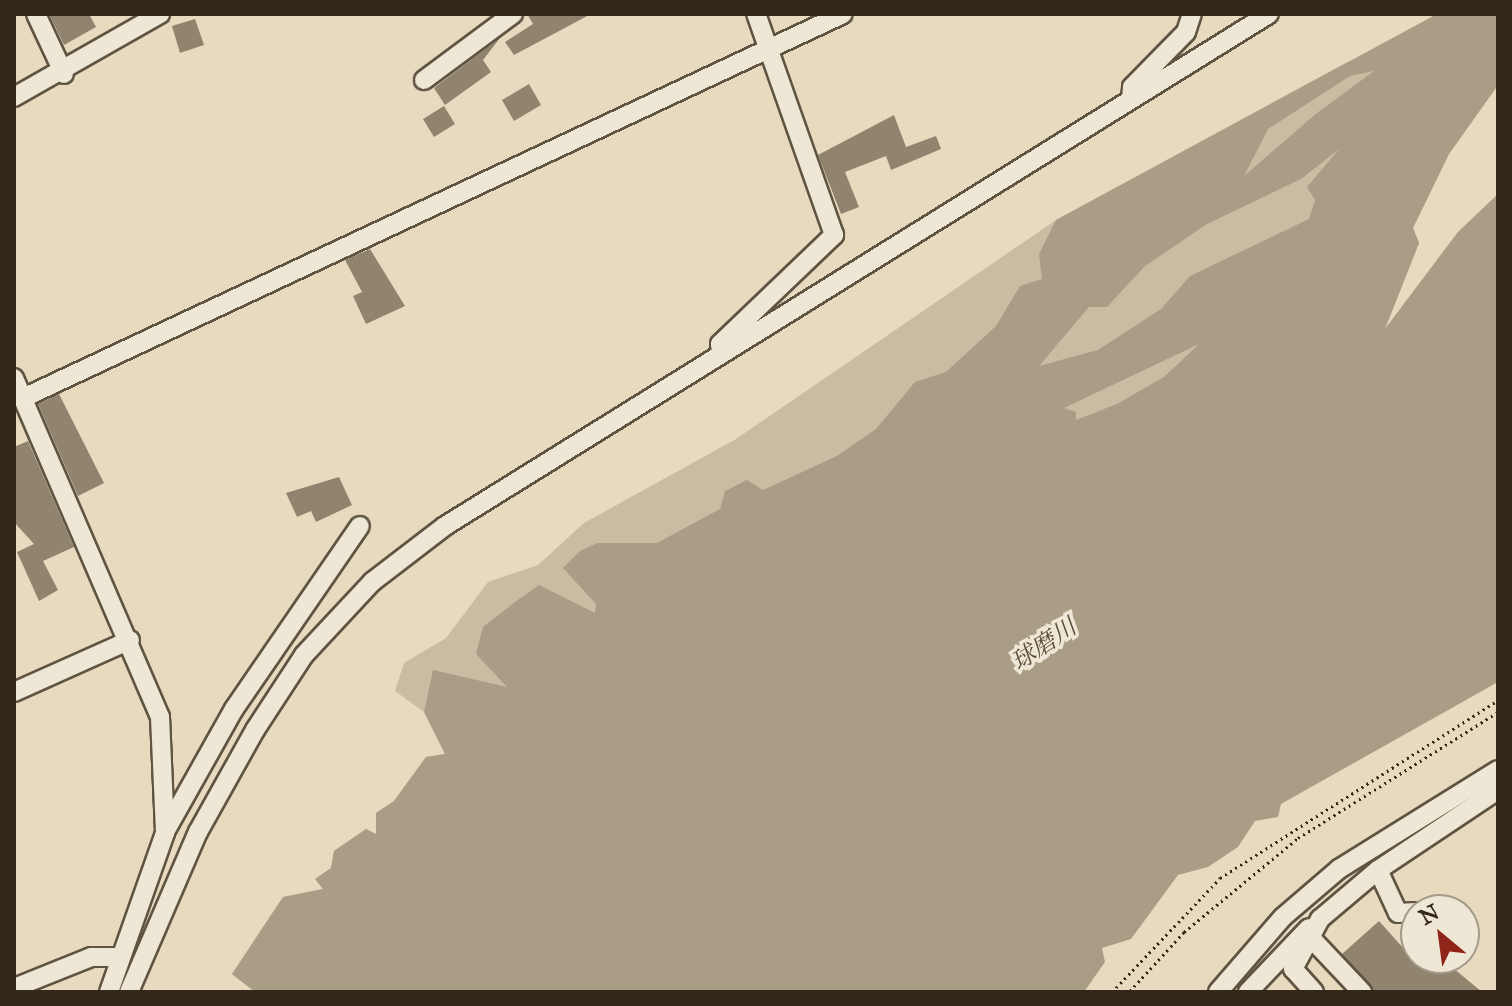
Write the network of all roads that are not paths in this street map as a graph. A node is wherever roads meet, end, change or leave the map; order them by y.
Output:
1 (36, 14) edge
2 (160, 14) edge
3 (513, 14) edge
4 (756, 14) edge
5 (843, 14) edge
6 (1192, 14) edge
7 (1269, 14) edge
8 (766, 50) junction
9 (64, 74) junction
10 (424, 80) dead end
11 (14, 97) edge
12 (1131, 99) junction
13 (721, 354) junction
14 (14, 378) edge
15 (23, 398) junction
16 (360, 526) dead end
17 (130, 640) junction
18 (14, 692) edge
19 (1498, 770) edge
20 (1498, 790) edge
21 (165, 833) junction
22 (1378, 870) junction
23 (1400, 913) edge
24 (1320, 919) junction
25 (1310, 937) junction
26 (120, 957) junction
27 (14, 988) edge
28 (109, 992) edge
29 (129, 992) edge
30 (1218, 992) edge
31 (1248, 992) edge
32 (1314, 992) edge
33 (1362, 992) edge

1 - 9 street
2 - 9 street
3 - 10 street
4 - 8 street
5 - 8 street
6 - 12 street
7 - 12 street
8 - 13 street
8 - 15 street
9 - 11 street
12 - 13 street
13 - 29 street
14 - 15 street
15 - 17 street
16 - 21 street
17 - 18 street
17 - 21 street
19 - 30 street
20 - 22 street
21 - 26 street
22 - 23 street
22 - 24 street
24 - 25 street
24 - 31 street
25 - 32 street
25 - 33 street
26 - 27 street
26 - 28 street

